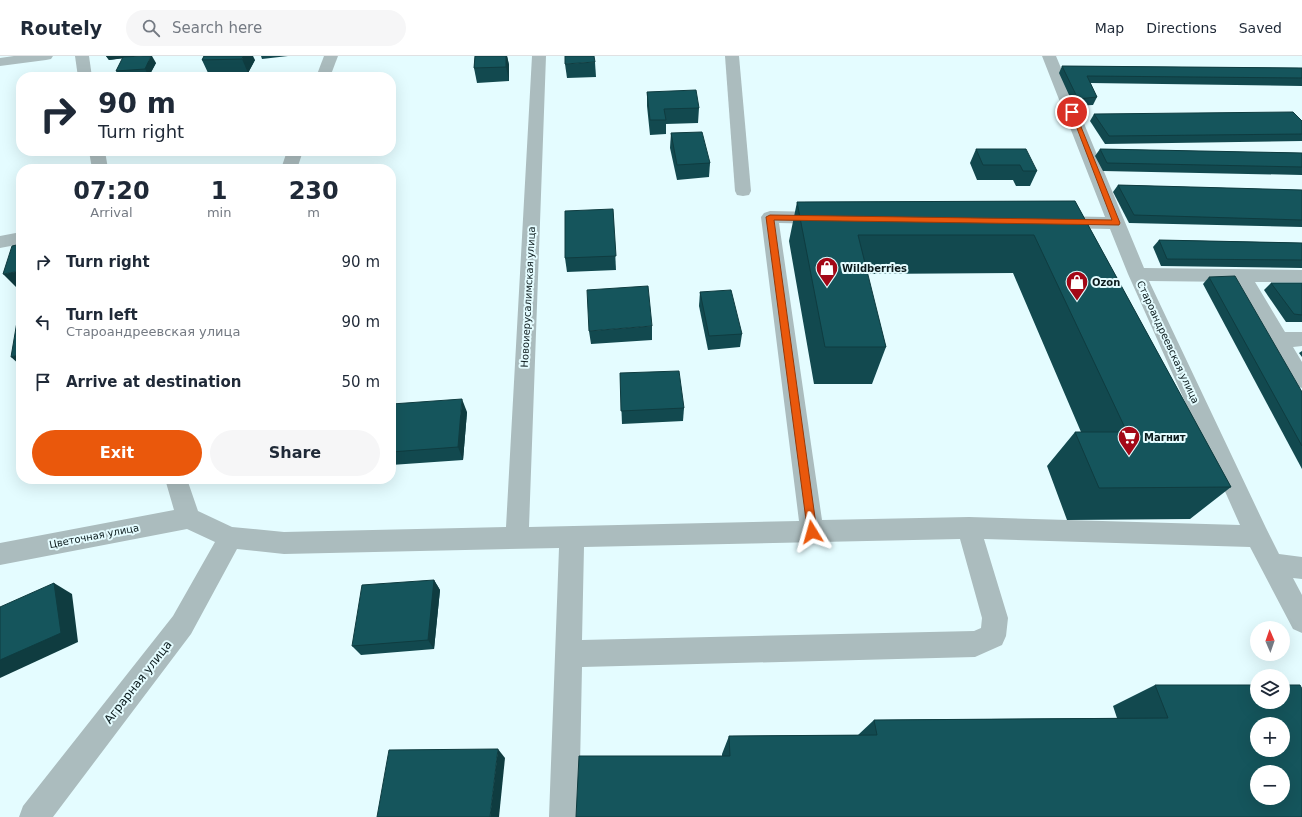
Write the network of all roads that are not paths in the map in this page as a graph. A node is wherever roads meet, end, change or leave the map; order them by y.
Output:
1 (46, 56) edge
2 (82, 56) edge
3 (331, 56) edge
4 (539, 56) edge
5 (732, 56) edge
6 (1049, 56) edge
7 (0, 62) edge
8 (85, 72) edge
9 (325, 72) edge
10 (743, 191) dead end
11 (841, 218) edge
12 (1038, 222) edge
13 (1116, 223) junction
14 (16, 239) edge
15 (0, 242) edge
16 (1137, 274) junction
17 (1242, 276) junction
18 (1302, 276) edge
19 (1302, 339) edge
20 (1278, 340) junction
21 (1302, 380) edge
22 (179, 484) edge
23 (188, 518) junction
24 (969, 528) junction
25 (812, 532) junction
26 (1257, 536) junction
27 (572, 537) junction
28 (230, 538) junction
29 (517, 538) junction
30 (0, 554) edge
31 (1272, 564) junction
32 (1302, 568) edge
33 (1302, 620) edge
34 (568, 654) junction
35 (34, 817) edge
36 (564, 817) edge

1 - 7 street
2 - 8 street
3 - 9 street
4 - 29 street, Новоиерусалимская улица
5 - 10 street
6 - 13 street, Староандреевская улица
11 - 25 street
12 - 13 street
13 - 16 street, Староандреевская улица
14 - 15 street
16 - 17 street
16 - 26 street, Староандреевская улица
17 - 18 street
17 - 20 street
19 - 20 street
20 - 21 street
22 - 23 street
23 - 28 street
23 - 30 street, Цветочная улица
24 - 25 street
24 - 26 street
24 - 34 street
25 - 27 street
26 - 31 street, Староандреевская улица
27 - 29 street
27 - 34 street
28 - 29 street
28 - 35 street, Аграрная улица
31 - 32 street
31 - 33 street, Староандреевская улица
34 - 36 street

